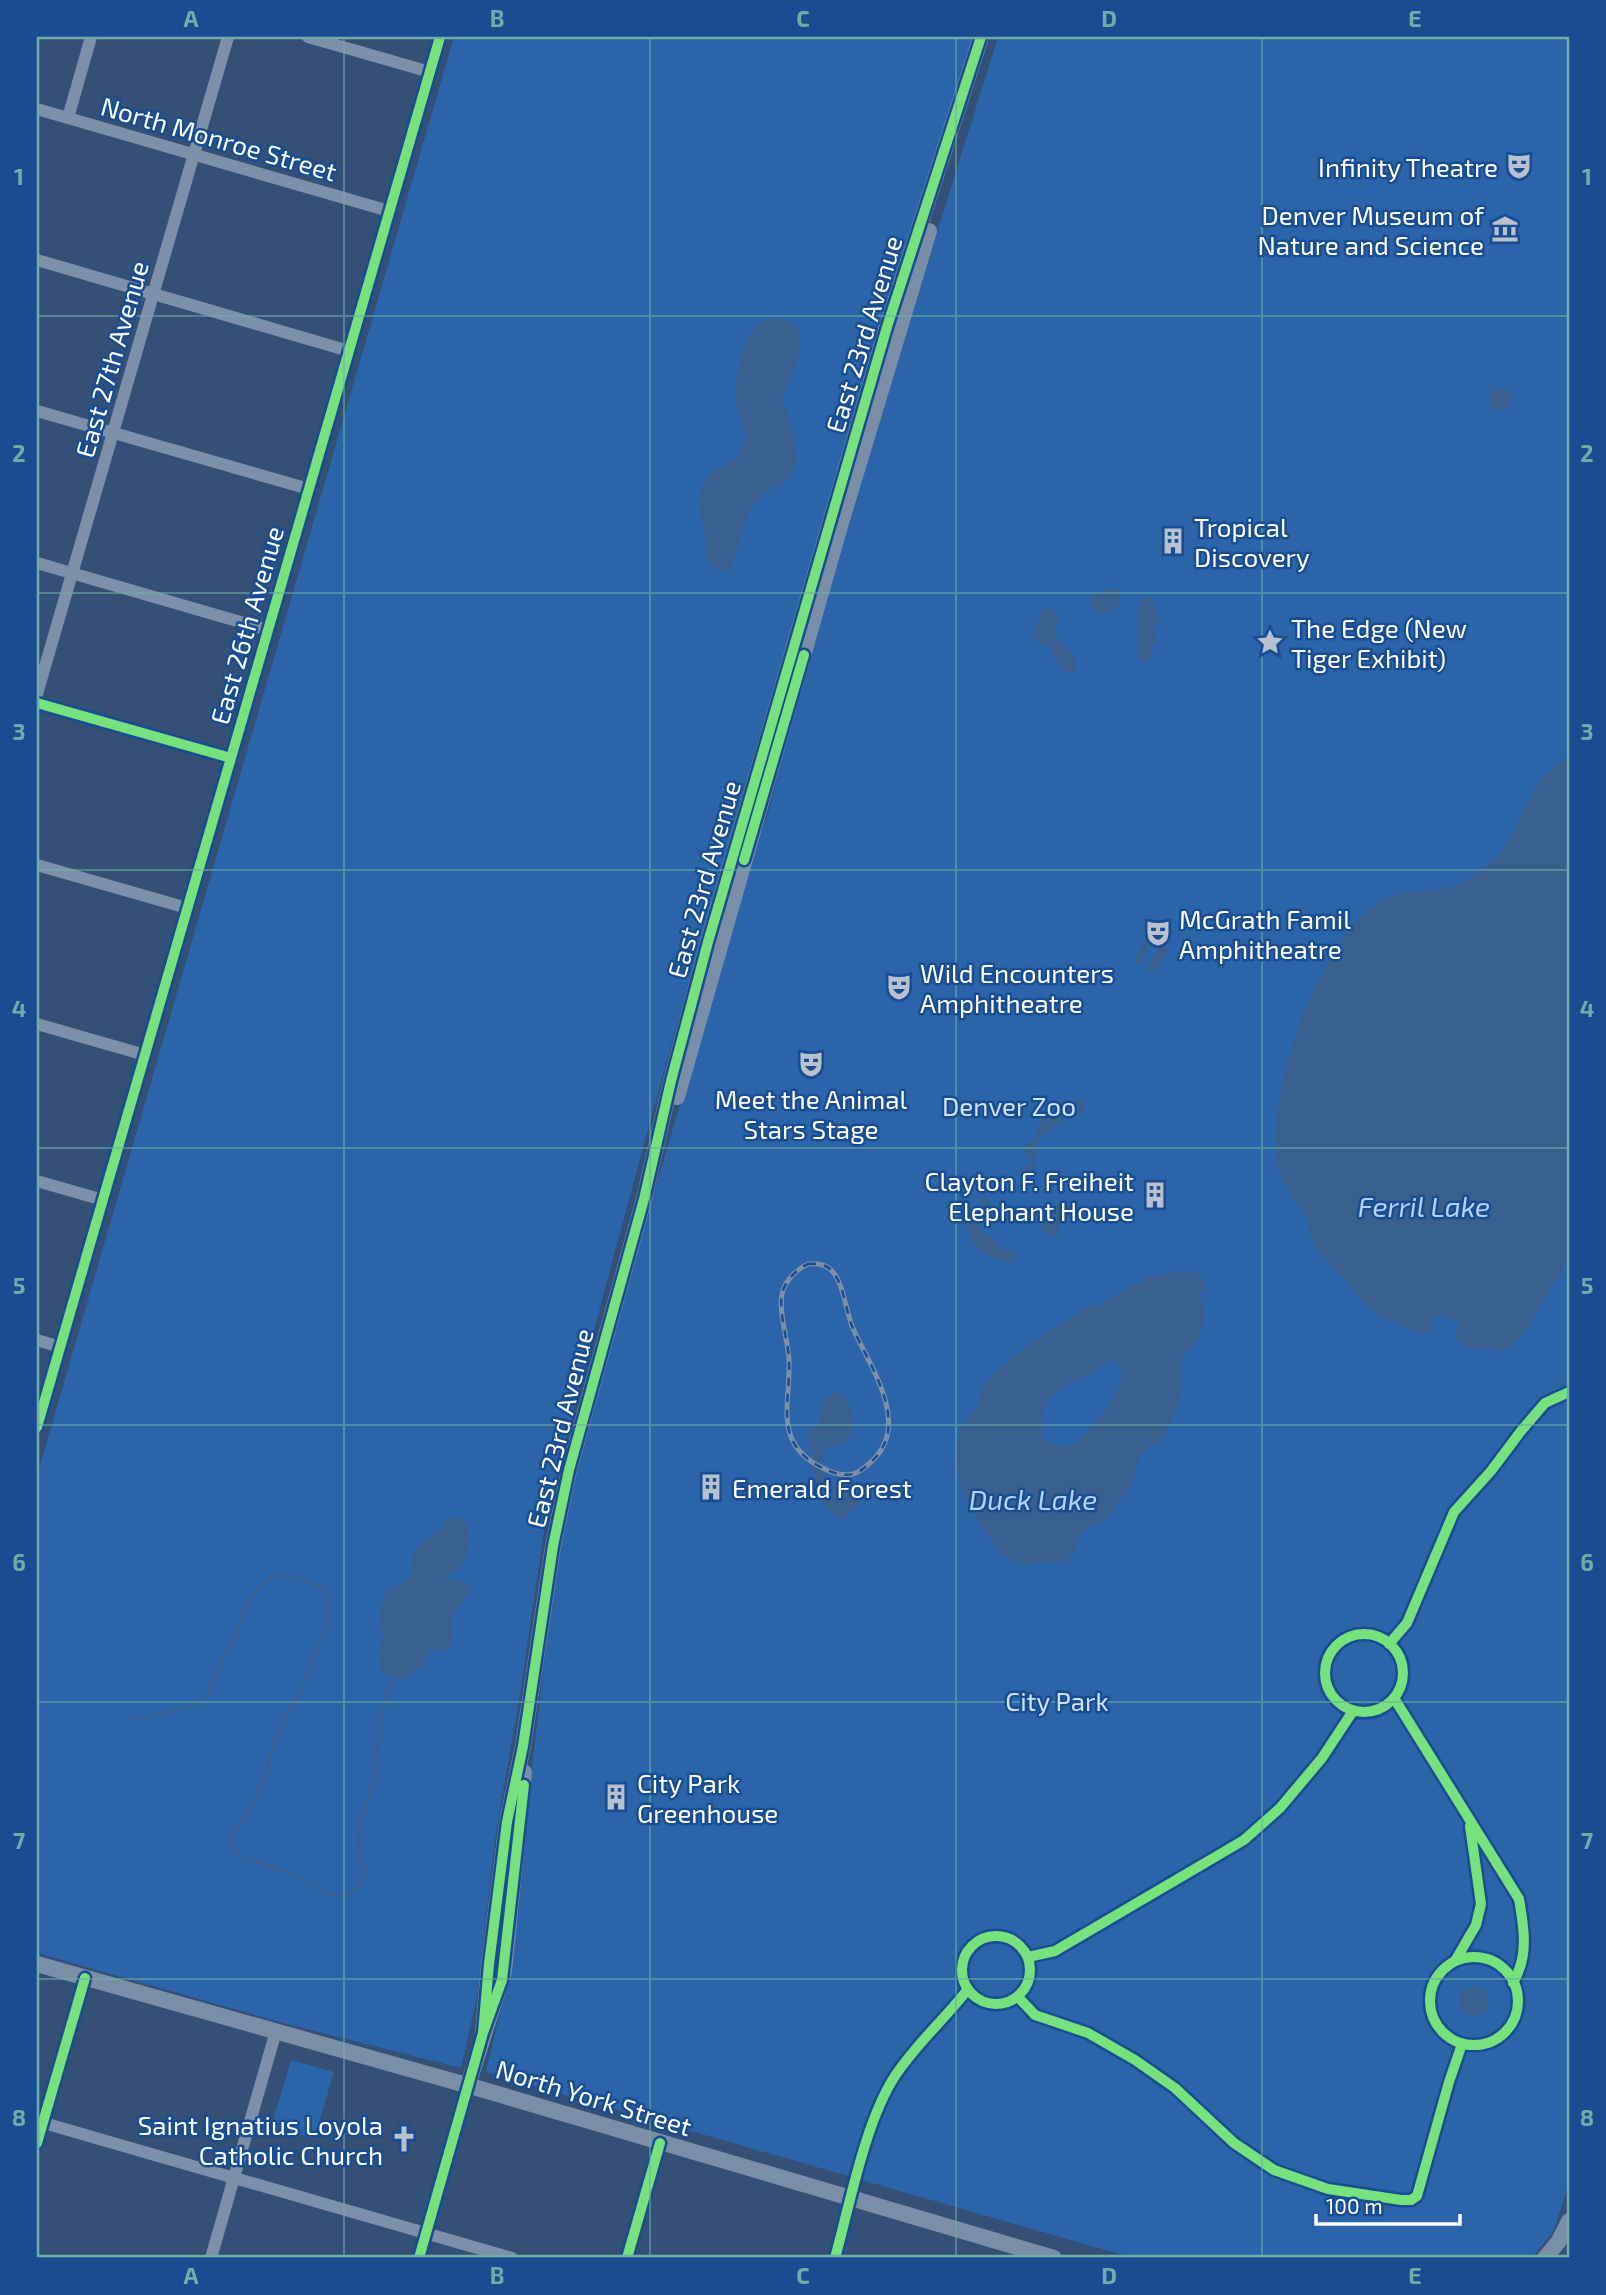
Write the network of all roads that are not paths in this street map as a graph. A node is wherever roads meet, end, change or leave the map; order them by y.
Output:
1 (91, 37) edge
2 (228, 37) edge
3 (308, 37) edge
4 (440, 37) edge
5 (981, 37) edge
6 (992, 37) edge
7 (430, 72) junction
8 (37, 109) edge
9 (68, 118) junction
10 (194, 154) junction
11 (941, 161) junction
12 (389, 211) junction
13 (928, 234) junction
14 (37, 260) edge
15 (154, 294) junction
16 (349, 351) junction
17 (37, 411) edge
18 (113, 434) junction
19 (309, 489) junction
20 (37, 562) edge
21 (71, 573) junction
22 (268, 629) junction
23 (37, 694) edge
24 (37, 703) edge
25 (231, 758) junction
26 (37, 865) edge
27 (187, 908) junction
28 (37, 1024) edge
29 (145, 1055) junction
30 (37, 1181) edge
31 (643, 1199) junction
32 (103, 1200) junction
33 (37, 1340) edge
34 (60, 1347) junction
35 (37, 1427) edge
36 (37, 1964) edge
37 (85, 1978) junction
38 (276, 2031) junction
39 (468, 2085) junction
40 (40, 2122) edge
41 (37, 2143) edge
42 (660, 2143) junction
43 (234, 2178) junction
44 (851, 2199) junction
45 (1569, 2221) edge
46 (426, 2233) junction
47 (1048, 2257) edge
48 (211, 2258) edge
49 (419, 2258) edge
50 (512, 2258) edge
51 (627, 2258) edge
52 (835, 2258) edge
53 (1545, 2258) edge

1 - 9 street
2 - 10 street, East 27th Avenue
3 - 7 street
4 - 7 street, East 26th Avenue
5 - 11 main road, East 23rd Avenue
6 - 13 main road, East 23rd Avenue
7 - 12 street, East 26th Avenue
8 - 9 street, North Monroe Street
9 - 10 street, North Monroe Street
10 - 12 street, North Monroe Street
10 - 15 street, East 27th Avenue
11 - 13 main road
11 - 31 main road, East 23rd Avenue
12 - 16 street, East 26th Avenue
13 - 31 main road, East 23rd Avenue
14 - 15 street
15 - 16 street
15 - 18 street, East 27th Avenue
16 - 19 street, East 26th Avenue
17 - 18 street
18 - 19 street
18 - 21 street, East 27th Avenue
19 - 22 street, East 26th Avenue
20 - 21 street
21 - 22 street
21 - 23 street, East 27th Avenue
22 - 25 street, East 26th Avenue
24 - 25 street
25 - 27 street, East 26th Avenue
26 - 27 street
27 - 29 street, East 26th Avenue
28 - 29 street
29 - 32 street, East 26th Avenue
30 - 32 street
31 - 39 main road, East 23rd Avenue
32 - 34 street, East 26th Avenue
33 - 34 street
34 - 35 street, East 26th Avenue
36 - 37 main road, North York Street
37 - 38 main road, North York Street
37 - 40 street
38 - 39 main road, North York Street
38 - 43 street
39 - 42 main road, North York Street
39 - 46 street, East 23rd Avenue
40 - 41 street
40 - 43 street
42 - 44 main road, North York Street
42 - 51 street
43 - 46 street
43 - 48 street
44 - 47 main road, North York Street
44 - 52 street
45 - 53 main road
46 - 49 street, East 23rd Avenue
46 - 50 street

